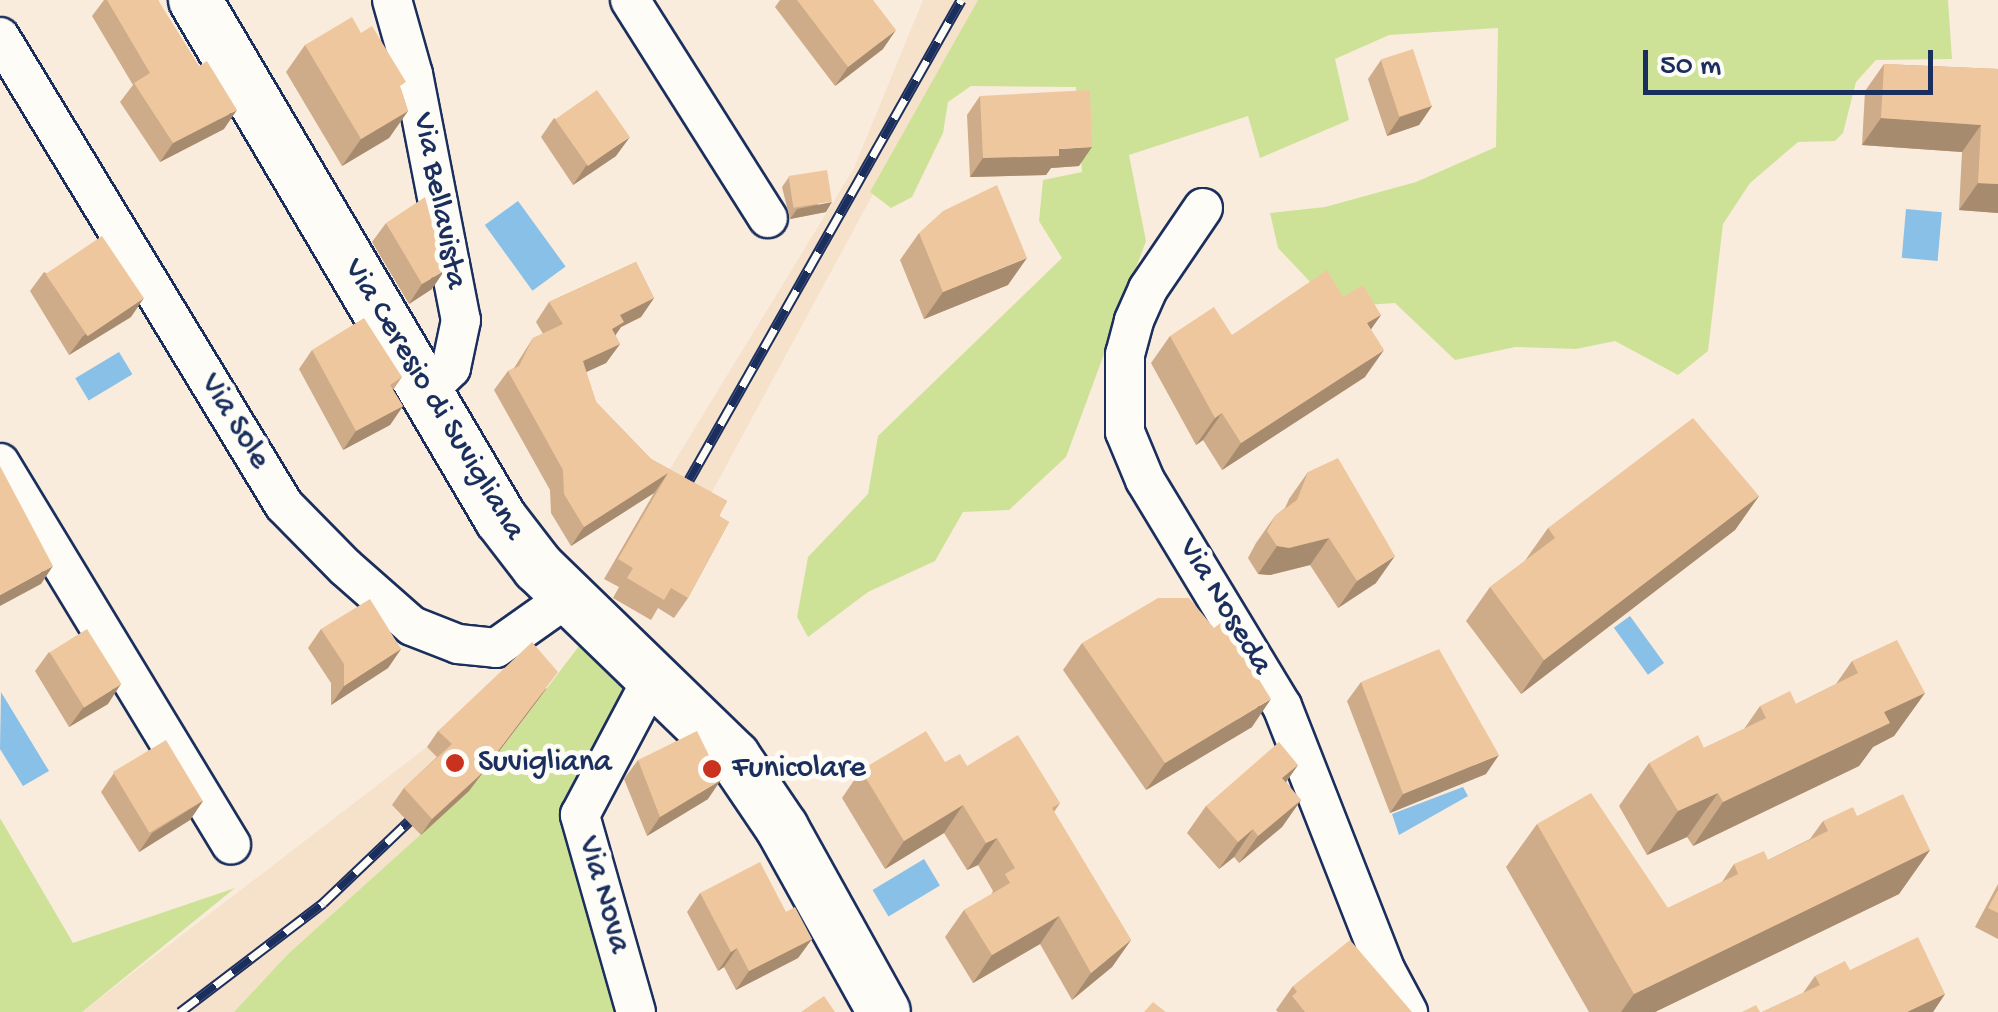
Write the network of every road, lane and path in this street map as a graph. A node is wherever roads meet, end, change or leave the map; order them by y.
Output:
1 (195, 0) edge
2 (392, 0) edge
3 (630, 0) edge
4 (0, 38) edge
5 (1203, 208) dead end
6 (768, 218) dead end
7 (426, 392) junction
8 (0, 463) edge
9 (568, 597) junction
10 (654, 674) junction
11 (231, 845) dead end
12 (636, 1012) edge
13 (884, 1012) edge
14 (1408, 1012) edge

1 - 7 main road, Via Ceresio di Suvigliana
2 - 7 street, Via Bellavista
3 - 6 street
4 - 9 street, Via Sole
5 - 14 street, Via Noseda
7 - 9 main road, Via Ceresio di Suvigliana
8 - 11 street
9 - 10 main road, Via Ceresio di Suvigliana
10 - 12 street, Via Nova
10 - 13 main road, Via Ceresio di Suvigliana

